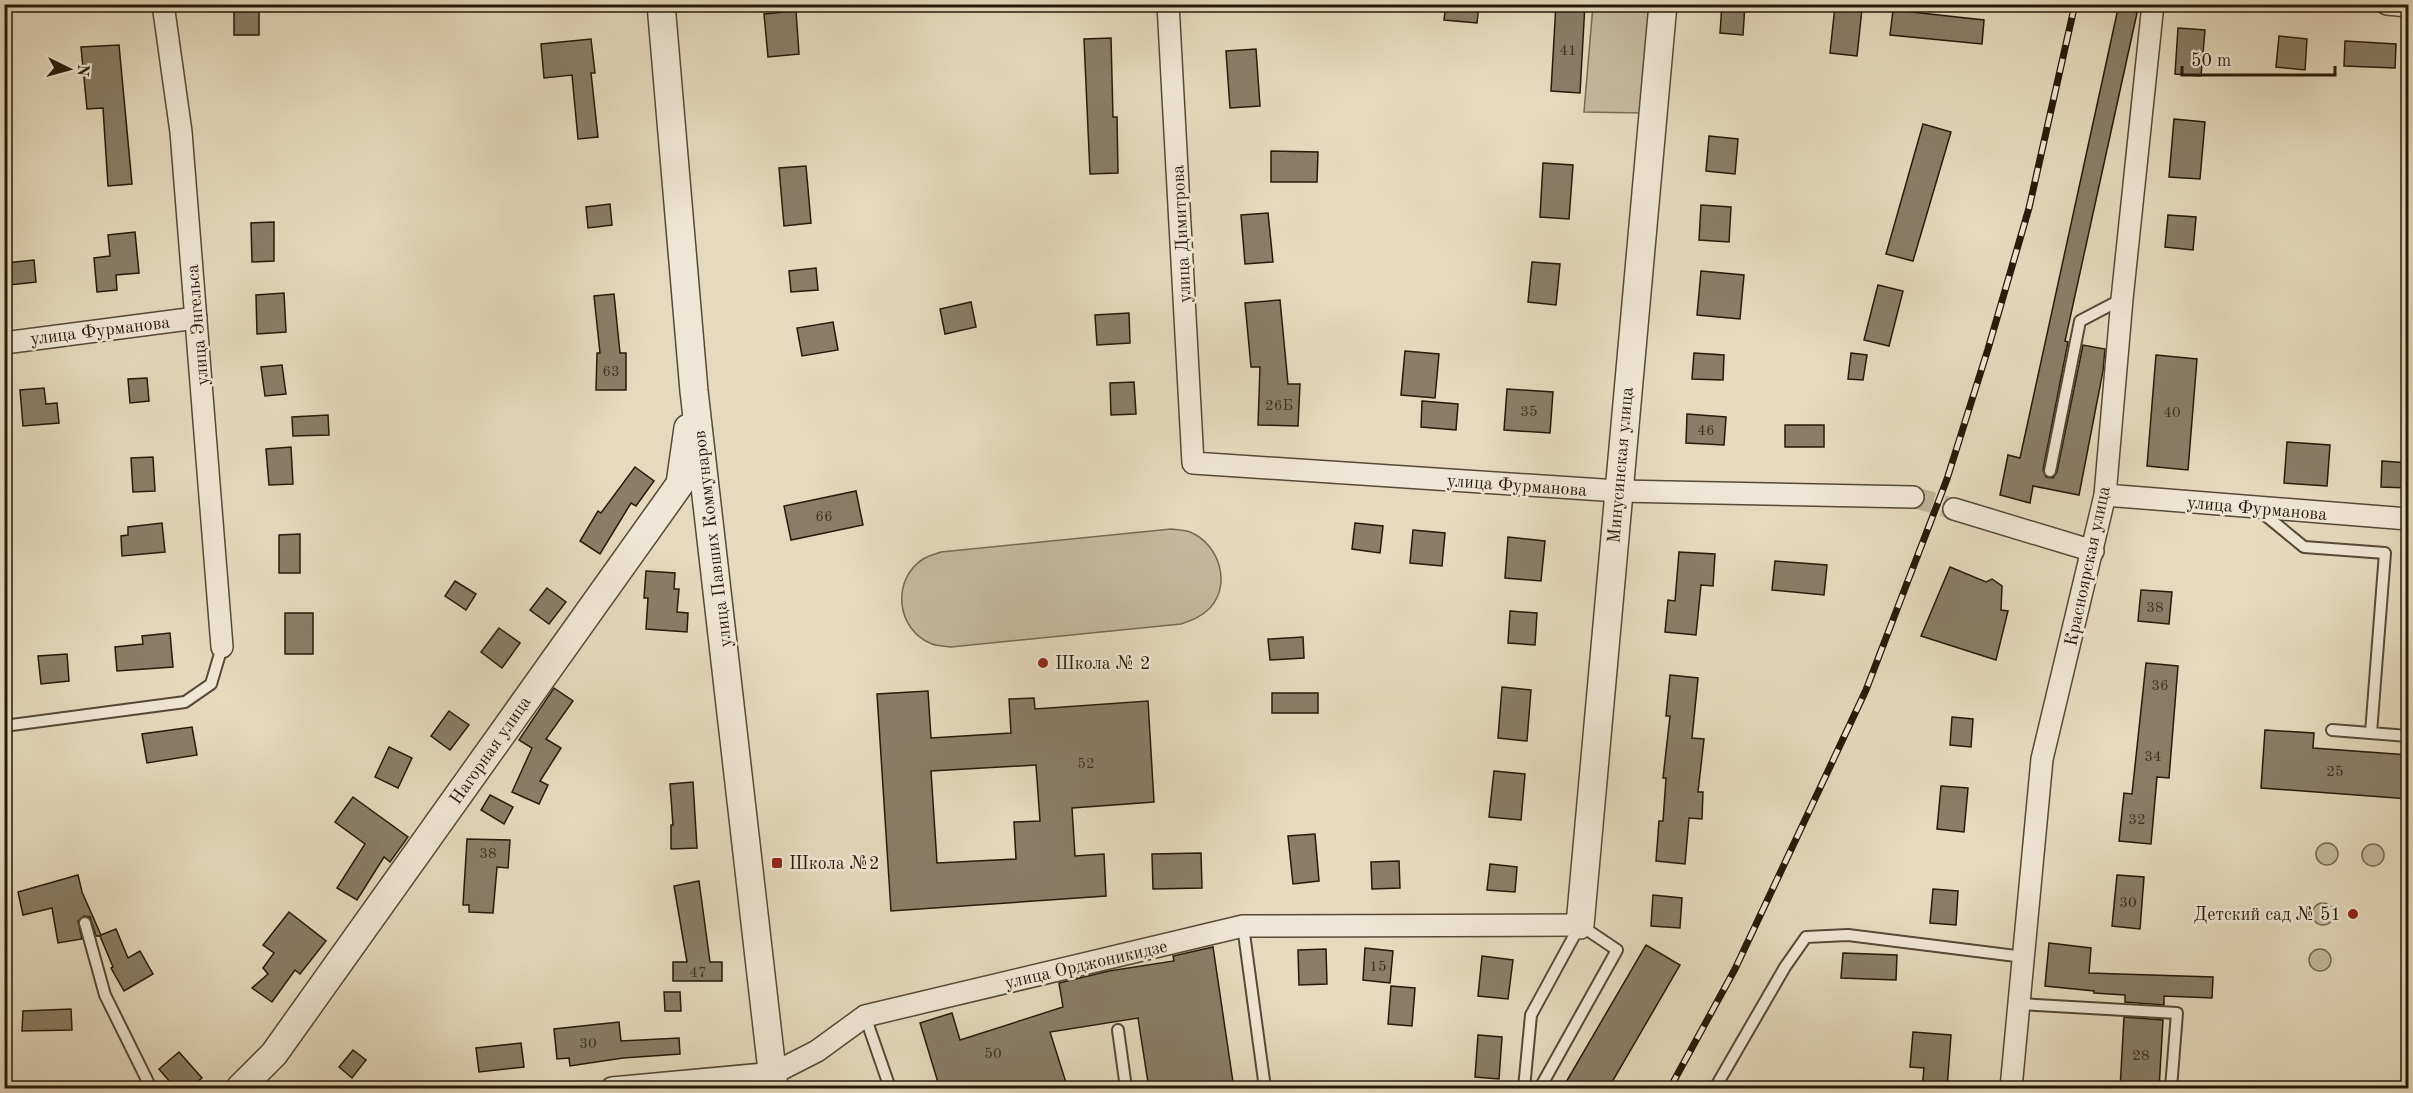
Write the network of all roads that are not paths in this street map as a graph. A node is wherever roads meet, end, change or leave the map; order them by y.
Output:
1 (163, 4) edge
2 (661, 4) edge
3 (1168, 4) edge
4 (1663, 4) edge
5 (2153, 4) edge
6 (2387, 4) edge
7 (2409, 6) edge
8 (2122, 299) junction
9 (196, 318) junction
10 (4, 342) edge
11 (694, 391) junction
12 (1193, 463) joint
13 (2050, 471) dead end
14 (1618, 491) junction
15 (2105, 495) junction
16 (1913, 497) tunnel mouth
17 (2258, 508) junction
18 (1954, 509) tunnel mouth
19 (2409, 519) edge
20 (2092, 551) junction
21 (222, 647) joint
22 (4, 726) edge
23 (2332, 730) dead end
24 (2371, 733) junction
25 (2409, 736) edge
26 (85, 923) dead end
27 (1580, 925) junction
28 (1243, 926) junction
29 (2024, 957) junction
30 (2020, 1004) junction
31 (865, 1017) junction
32 (1118, 1030) dead end
33 (778, 1083) edge
34 (151, 1089) edge
35 (240, 1089) edge
36 (612, 1089) edge
37 (890, 1089) edge
38 (1126, 1089) edge
39 (1265, 1089) edge
40 (1524, 1089) edge
41 (1540, 1089) edge
42 (1715, 1089) edge
43 (2011, 1089) edge
44 (2171, 1089) edge

1 - 9 street, улица Энгельса
2 - 11 street, улица Павших Коммунаров
3 - 12 street, улица Димитрова
4 - 14 street, Минусинская улица
5 - 8 street, Красноярская улица
6 - 7 street
8 - 13 lane
8 - 15 street, Красноярская улица
9 - 10 street, улица Фурманова
9 - 21 street, улица Энгельса
11 - 33 street, улица Павших Коммунаров
11 - 35 street, Нагорная улица
12 - 14 street, улица Фурманова
14 - 16 street, улица Фурманова
14 - 27 street, Минусинская улица
15 - 17 street, улица Фурманова
15 - 20 street, Красноярская улица
17 - 19 street, улица Фурманова
17 - 24 lane
18 - 20 street
20 - 29 street, Красноярская улица
21 - 22 lane
23 - 24 lane
24 - 25 lane
26 - 34 lane
27 - 28 street, улица Орджоникидзе
27 - 40 lane
27 - 41 lane
28 - 31 street, улица Орджоникидзе
28 - 39 lane
29 - 30 street, Красноярская улица
29 - 42 lane
30 - 43 street, Красноярская улица
30 - 44 lane
31 - 33 street, улица Орджоникидзе
31 - 37 lane
32 - 38 lane
33 - 36 street, улица Орджоникидзе

